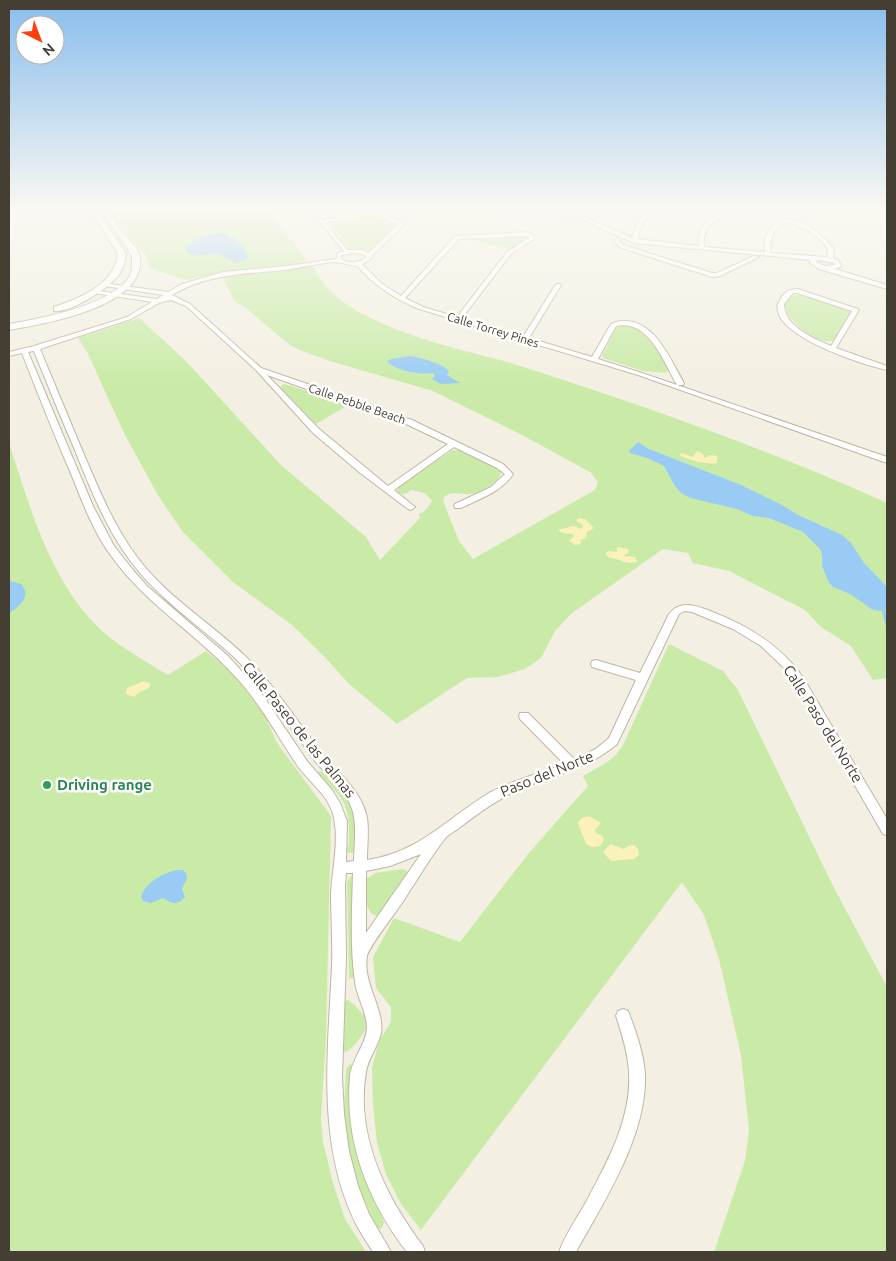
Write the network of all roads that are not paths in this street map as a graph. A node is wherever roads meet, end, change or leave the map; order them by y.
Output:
1 (119, 268) edge
2 (135, 268) edge
3 (276, 268) edge
4 (362, 268) edge
5 (430, 268) edge
6 (498, 268) edge
7 (689, 268) edge
8 (733, 268) edge
9 (825, 268) edge
10 (840, 268) edge
11 (887, 283) edge
12 (105, 284) junction
13 (125, 286) junction
14 (558, 286) dead end
15 (887, 287) edge
16 (94, 291) junction
17 (114, 294) junction
18 (170, 296) junction
19 (401, 299) junction
20 (159, 301) junction
21 (458, 320) junction
22 (9, 322) edge
23 (9, 327) edge
24 (525, 339) junction
25 (36, 348) junction
26 (832, 350) junction
27 (24, 351) junction
28 (9, 354) edge
29 (594, 360) junction
30 (887, 368) edge
31 (258, 370) junction
32 (640, 374) junction
33 (680, 383) junction
34 (454, 443) junction
35 (887, 454) edge
36 (887, 460) edge
37 (388, 490) junction
38 (458, 506) dead end
39 (411, 507) dead end
40 (688, 607) joint
41 (596, 664) dead end
42 (642, 678) junction
43 (524, 716) dead end
44 (572, 766) junction
45 (887, 830) edge
46 (441, 834) junction
47 (360, 867) junction
48 (339, 868) junction
49 (360, 954) junction
50 (622, 1016) dead end
51 (383, 1252) edge
52 (417, 1252) edge
53 (567, 1252) edge

1 - 12 street
2 - 13 street
3 - 18 street
4 - 19 street, Calle Torrey Pines
5 - 19 street
6 - 21 street
7 - 8 street
9 - 15 street
10 - 11 street
12 - 13 street, Calle Pebble Beach
12 - 16 street
13 - 17 street
13 - 18 street, Calle Pebble Beach
14 - 24 street
16 - 17 street
16 - 22 street
17 - 20 street
17 - 23 street
18 - 20 street
18 - 31 street, Calle Pebble Beach
19 - 21 street, Calle Torrey Pines
20 - 25 street
21 - 24 street, Calle Torrey Pines
24 - 29 street, Calle Torrey Pines
25 - 27 street
25 - 47 street, Calle Paseo de las Palmas
26 - 26 street
26 - 30 street
27 - 28 street
27 - 48 street, Calle Paseo de las Palmas
29 - 32 street, Calle Torrey Pines
29 - 33 street
31 - 34 street, Calle Pebble Beach
31 - 37 street, Calle Pebble Beach
32 - 33 street, Calle Torrey Pines
32 - 36 street, Calle Torrey Pines
33 - 35 street, Calle Torrey Pines
34 - 37 street
34 - 38 street, Calle Pebble Beach
37 - 39 street, Calle Pebble Beach
40 - 42 street, Paso del Norte
40 - 45 street, Calle Paso del Norte
41 - 42 street
42 - 44 street, Paso del Norte
43 - 44 street
44 - 46 street, Paso del Norte
46 - 47 street, Paso del Norte
46 - 49 street
47 - 48 street, Paso del Norte
47 - 49 street, Calle Paseo de las Palmas
48 - 51 street, Calle Paseo de las Palmas
49 - 52 street, Calle Paseo de las Palmas
50 - 53 street

